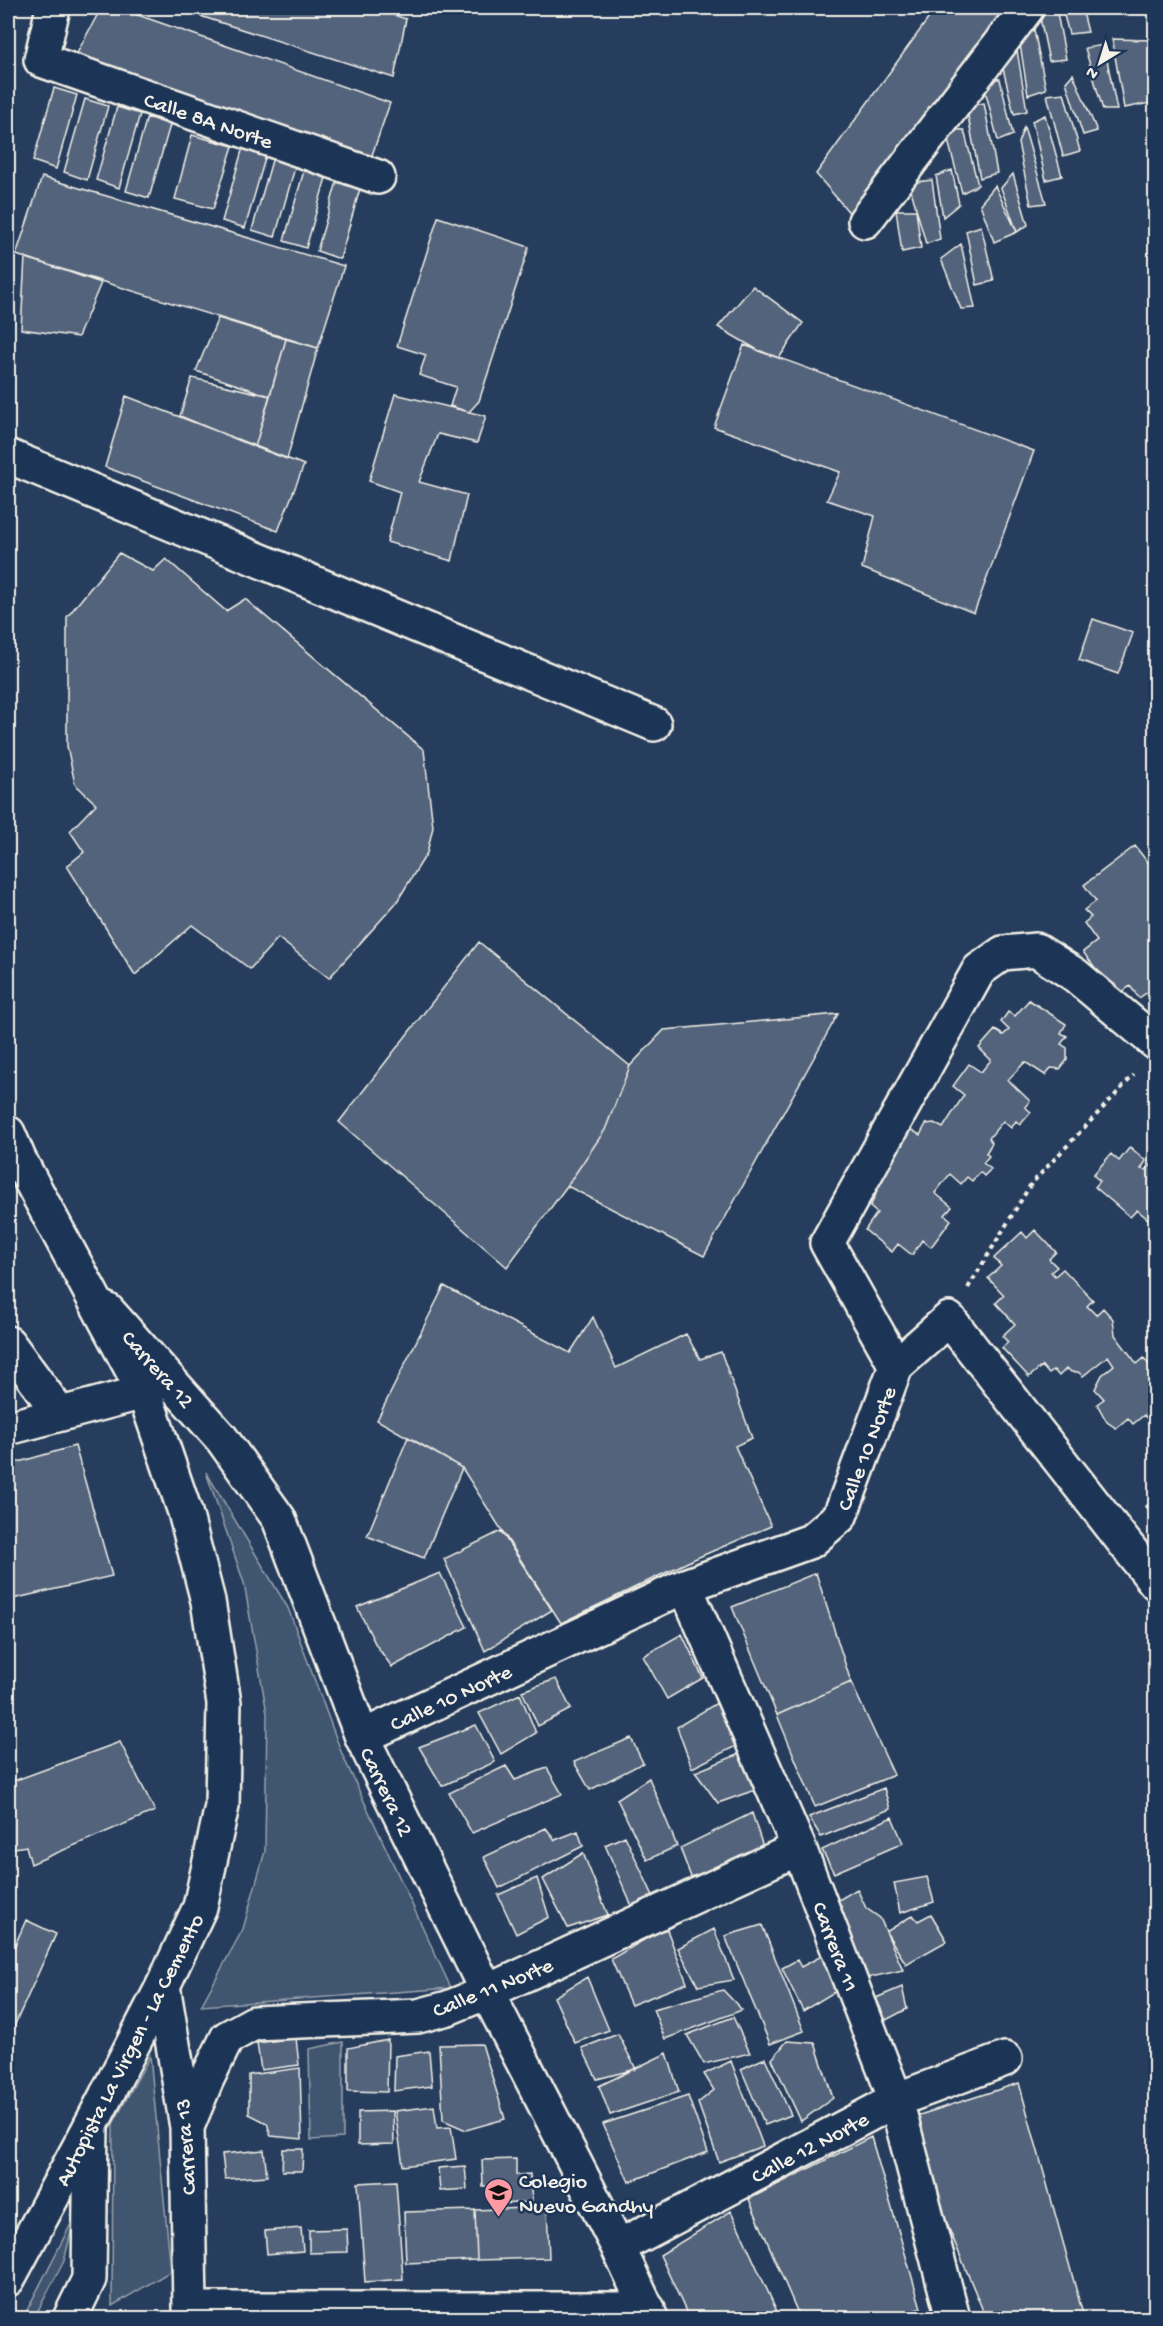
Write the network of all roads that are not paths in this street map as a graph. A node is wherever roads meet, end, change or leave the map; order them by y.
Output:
1 (53, 8) edge
2 (1027, 8) edge
3 (378, 177) dead end
4 (865, 221) dead end
5 (8, 456) edge
6 (654, 724) dead end
7 (1148, 1056) edge
8 (8, 1133) edge
9 (90, 1291) junction
10 (8, 1343) edge
11 (896, 1366) junction
12 (144, 1392) junction
13 (60, 1414) junction
14 (8, 1428) edge
15 (1155, 1583) edge
16 (685, 1587) junction
17 (362, 1737) junction
18 (799, 1848) junction
19 (163, 1986) junction
20 (487, 1992) junction
21 (1005, 2059) dead end
22 (896, 2100) junction
23 (92, 2125) junction
24 (187, 2127) junction
25 (618, 2247) junction
26 (8, 2279) edge
27 (89, 2279) junction
28 (649, 2314) edge
29 (70, 2319) edge
30 (90, 2319) edge
31 (953, 2319) edge

1 - 3 street, Calle 8A Norte
2 - 4 street
5 - 6 street
7 - 11 street
8 - 9 street, Autopista La Virgen - La Cemento
9 - 12 street, Autopista La Virgen - La Cemento
9 - 17 street, Carrera 12
10 - 13 street
11 - 15 street, Calle 10 Norte
11 - 16 street, Calle 10 Norte
12 - 13 street
12 - 19 street, Autopista La Virgen - La Cemento
13 - 14 street
16 - 17 street, Calle 10 Norte
16 - 18 street, Carrera 11
17 - 20 street, Carrera 12
18 - 20 street, Calle 11 Norte
18 - 22 street, Carrera 11
19 - 23 street, Autopista La Virgen - La Cemento
19 - 24 street, Carrera 13
20 - 24 street, Calle 11 Norte
20 - 25 street, Carrera 12
21 - 22 street, Calle 12 Norte
22 - 25 street, Calle 12 Norte
22 - 31 street, Carrera 11
23 - 26 street, Autopista La Virgen - La Cemento
23 - 27 street
24 - 28 street, Carrera 13
25 - 28 street, Carrera 12
27 - 29 street
27 - 30 street

